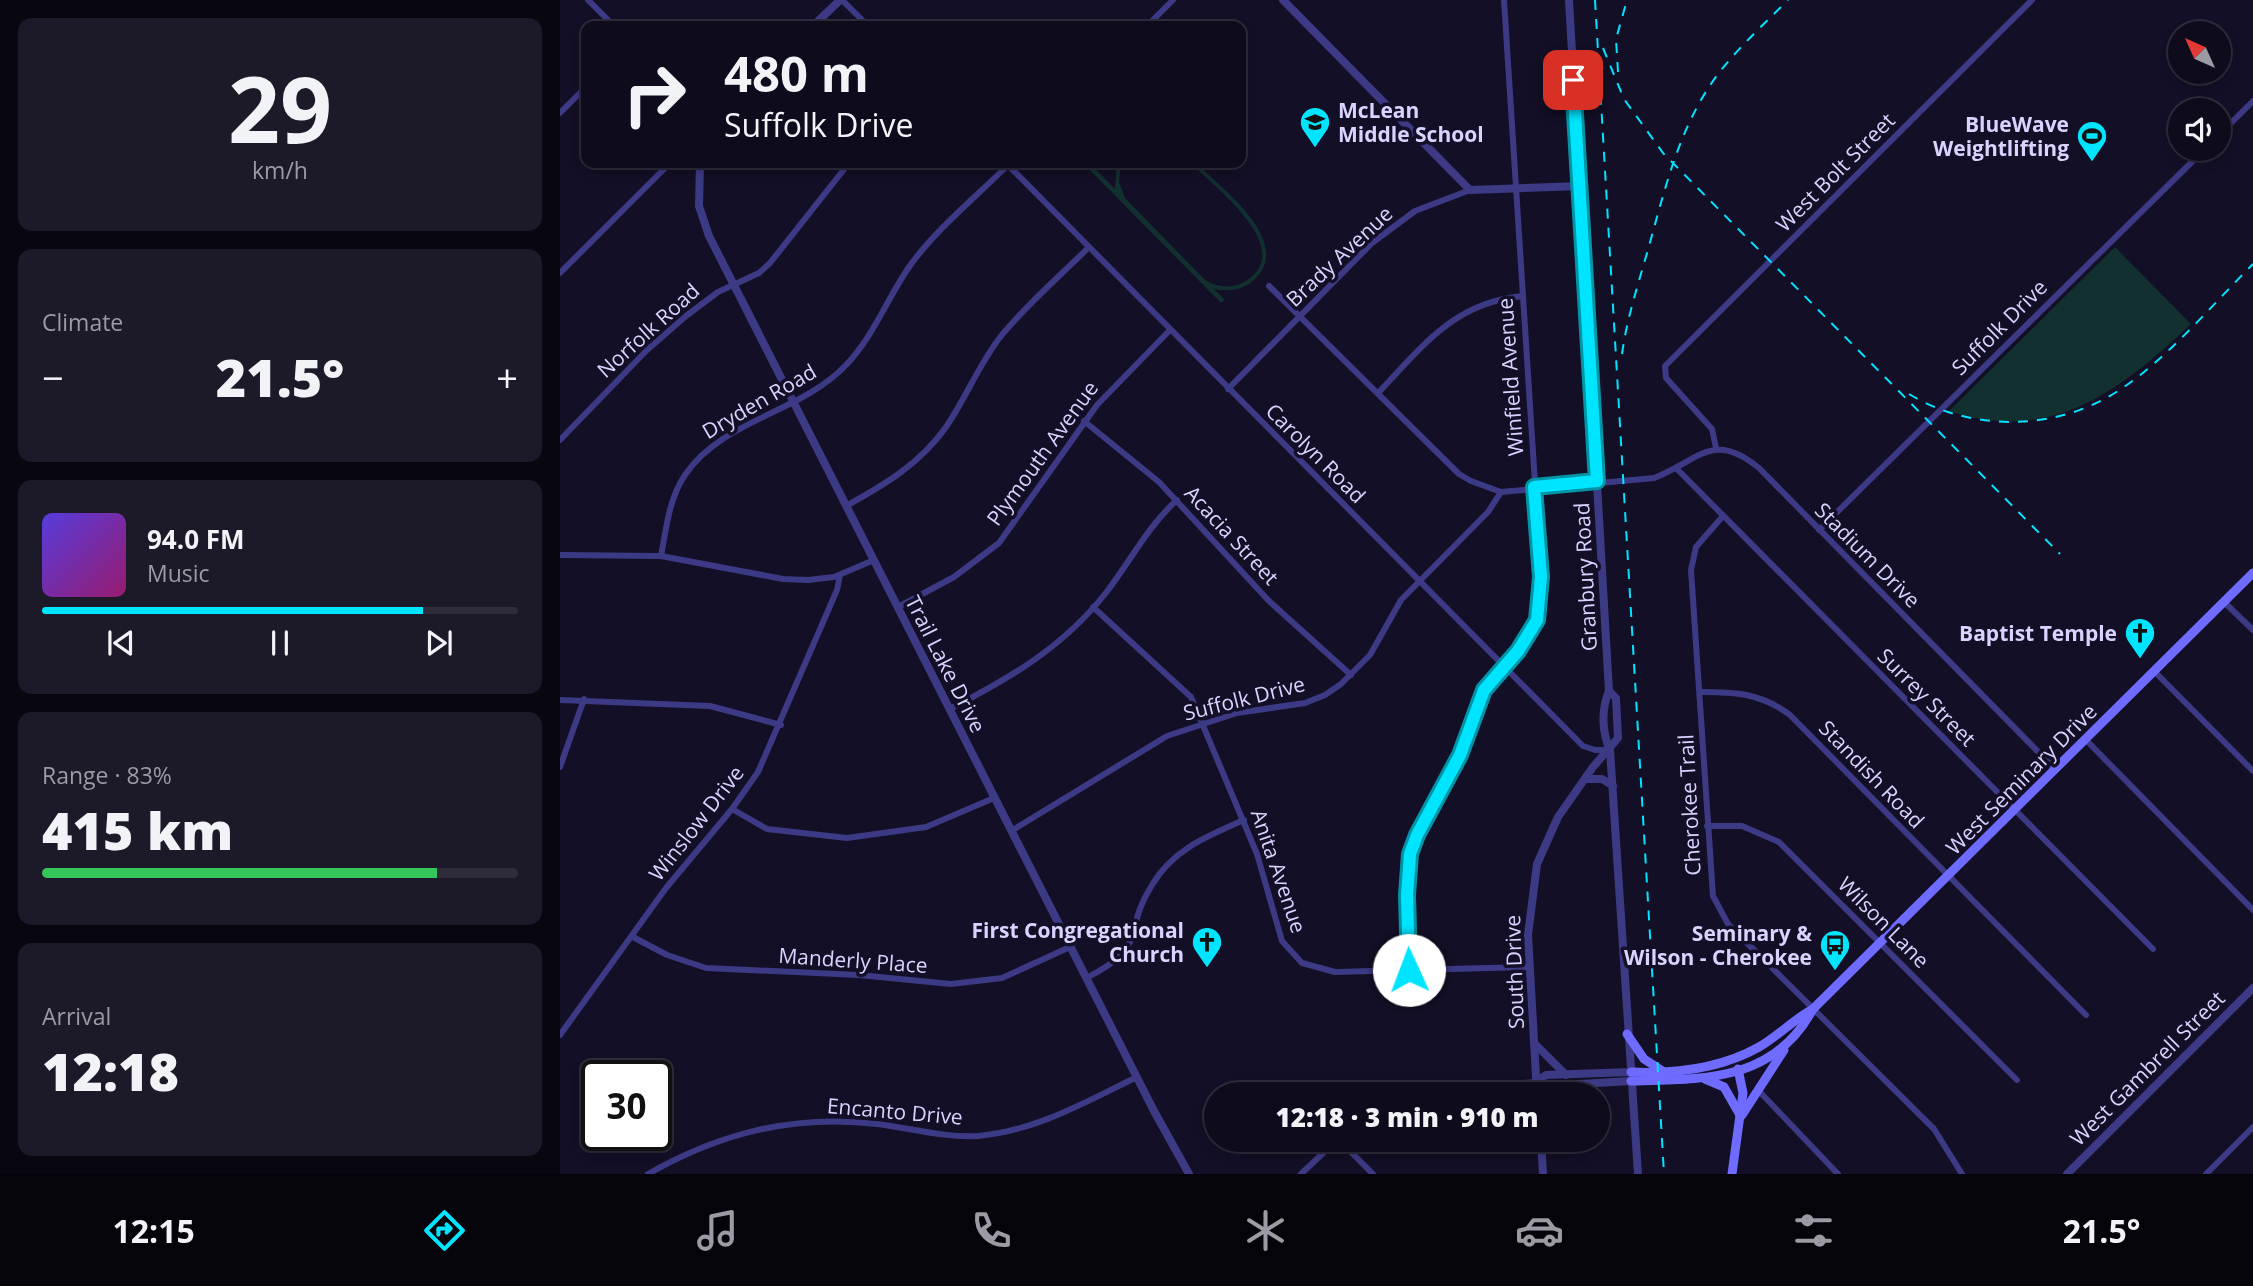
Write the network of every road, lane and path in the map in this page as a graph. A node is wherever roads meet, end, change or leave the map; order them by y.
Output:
1 (588, 0) edge
2 (841, 0) edge
3 (1173, 0) edge
4 (1283, 0) edge
5 (1504, 0) edge
6 (1569, 0) edge
7 (2032, 0) edge
8 (609, 21) edge
9 (818, 21) edge
10 (864, 21) edge
11 (1152, 21) edge
12 (581, 92) edge
13 (2253, 101) edge
14 (560, 113) edge
15 (2231, 123) edge
16 (2193, 161) edge
17 (667, 168) edge
18 (697, 168) edge
19 (845, 168) edge
20 (1004, 168) edge
21 (1012, 168) edge
22 (1580, 186) junction
23 (1516, 189) junction
24 (1470, 190) junction
25 (1088, 248) junction
26 (560, 272) edge
27 (734, 286) junction
28 (1269, 286) dead end
29 (1522, 296) junction
30 (1299, 317) junction
31 (1170, 330) junction
32 (1228, 388) junction
33 (1378, 393) junction
34 (793, 403) junction
35 (1084, 421) junction
36 (560, 440) edge
37 (1716, 447) junction
38 (1677, 469) junction
39 (1597, 481) junction
40 (1534, 487) junction
41 (1501, 492) junction
42 (1177, 500) junction
43 (846, 506) junction
44 (1723, 516) junction
45 (1819, 530) junction
46 (560, 555) edge
47 (661, 556) junction
48 (874, 560) junction
49 (2253, 573) edge
50 (841, 575) junction
51 (1419, 581) junction
52 (2224, 602) junction
53 (898, 607) junction
54 (1094, 607) junction
55 (2253, 630) edge
56 (1503, 667) junction
57 (2154, 671) junction
58 (1351, 675) junction
59 (1700, 692) junction
60 (584, 699) junction
61 (560, 700) edge
62 (950, 709) junction
63 (1202, 723) junction
64 (781, 725) junction
65 (2085, 739) junction
66 (1610, 750) junction
67 (560, 767) edge
68 (2055, 769) junction
69 (2253, 771) edge
70 (1586, 779) junction
71 (1612, 786) junction
72 (994, 798) junction
73 (732, 809) junction
74 (2014, 810) junction
75 (1244, 820) junction
76 (1707, 826) junction
77 (1011, 831) junction
78 (1947, 876) junction
79 (2253, 910) edge
80 (633, 937) junction
81 (1879, 943) junction
82 (1070, 947) junction
83 (2153, 949) dead end
84 (1530, 967) junction
85 (1409, 970) junction
86 (1086, 978) junction
87 (2253, 988) edge
88 (1813, 1009) junction
89 (2086, 1014) dead end
90 (1627, 1034) junction
91 (560, 1035) edge
92 (1790, 1040) junction
93 (1534, 1043) junction
94 (1735, 1059) junction
95 (1740, 1072) junction
96 (1666, 1073) junction
97 (1566, 1075) junction
98 (1137, 1077) junction
99 (1631, 1077) junction
100 (1700, 1077) junction
101 (2017, 1080) dead end
102 (1536, 1082) joint
103 (1593, 1082) edge
104 (1758, 1090) junction
105 (1741, 1116) junction
106 (2253, 1127) edge
107 (1324, 1152) edge
108 (1351, 1152) edge
109 (1541, 1152) edge
110 (648, 1174) edge
111 (1189, 1174) edge
112 (1301, 1174) edge
113 (1373, 1174) edge
114 (1542, 1174) edge
115 (1638, 1174) edge
116 (1732, 1174) edge
117 (1839, 1174) edge
118 (1962, 1174) edge
119 (2067, 1174) edge
120 (2206, 1174) edge

1 - 8 street
2 - 9 street
2 - 10 street
3 - 11 street
4 - 24 street
5 - 23 street, Winfield Avenue
6 - 22 street, Granbury Road
7 - 37 street, West Bolt Street
12 - 14 street
13 - 15 street
16 - 45 street, Suffolk Drive
17 - 26 street
18 - 27 street, Trail Lake Drive
19 - 27 street, Norfolk Road
20 - 34 street, Dryden Road
21 - 25 street, Carolyn Road
22 - 23 street, Brady Avenue
22 - 39 street, Granbury Road
23 - 24 street, Brady Avenue
23 - 29 street, Winfield Avenue
24 - 30 street, Brady Avenue
25 - 31 street, Carolyn Road
25 - 43 street
27 - 34 street, Trail Lake Drive
27 - 36 street, Norfolk Road
28 - 30 street
29 - 33 street
29 - 40 street, Winfield Avenue
30 - 32 street, Brady Avenue
30 - 33 street
31 - 32 street, Carolyn Road
31 - 35 street, Plymouth Avenue
32 - 51 street, Carolyn Road
33 - 41 street
34 - 43 street, Trail Lake Drive
34 - 47 street, Dryden Road
35 - 42 street, Acacia Street
35 - 53 street, Plymouth Avenue
37 - 38 street
37 - 45 street, Stadium Drive
38 - 39 street
38 - 44 street, Surrey Street
39 - 40 street
39 - 66 street, Granbury Road
40 - 41 street
40 - 56 street, Winfield Avenue
41 - 51 street, Suffolk Drive
42 - 54 street
42 - 58 street, Acacia Street
43 - 48 street, Trail Lake Drive
44 - 59 street, Cherokee Trail
44 - 74 street, Surrey Street
45 - 68 street, Stadium Drive
46 - 47 street
47 - 50 street
48 - 50 street
48 - 53 street, Trail Lake Drive
49 - 52 main road, West Seminary Drive
50 - 64 street, Winslow Drive
51 - 56 street, Carolyn Road
51 - 58 street, Suffolk Drive
52 - 55 street
52 - 57 main road, West Seminary Drive
53 - 62 street, Trail Lake Drive
54 - 62 street
54 - 63 street, Anita Avenue
56 - 66 street, Carolyn Road
56 - 85 street, Winfield Avenue
57 - 65 main road, West Seminary Drive
57 - 69 street
58 - 63 street, Suffolk Drive
59 - 76 street, Cherokee Trail
59 - 78 street, Standish Road
60 - 61 street
60 - 64 street
60 - 67 street
62 - 72 street, Trail Lake Drive
63 - 75 street, Anita Avenue
63 - 77 street, Suffolk Drive
64 - 73 street, Winslow Drive
65 - 68 main road, West Seminary Drive
65 - 79 street
66 - 70 street, South Drive
66 - 71 street, Granbury Road
68 - 74 main road, West Seminary Drive
70 - 71 street
70 - 84 street, South Drive
71 - 90 street, Granbury Road
72 - 73 street
72 - 77 street, Trail Lake Drive
73 - 80 street, Winslow Drive
74 - 78 main road, West Seminary Drive
74 - 83 street, Surrey Street
75 - 85 street, Anita Avenue
75 - 86 street
76 - 81 street, Wilson Lane
76 - 88 street, Cherokee Trail
77 - 82 street, Trail Lake Drive
78 - 81 main road, West Seminary Drive
78 - 89 street, Standish Road
80 - 82 street, Manderly Place
80 - 91 street, Winslow Drive
81 - 88 main road, West Seminary Drive
81 - 101 street, Wilson Lane
82 - 86 street, Trail Lake Drive
84 - 85 street, Anita Avenue
84 - 93 street, South Drive
86 - 98 street, Trail Lake Drive
87 - 119 street, West Gambrell Street
88 - 92 main road, West Seminary Drive
88 - 94 main road, West Seminary Drive
88 - 118 street, Cherokee Trail
90 - 96 main road
90 - 99 street, Granbury Road
92 - 95 main road, West Seminary Drive
92 - 104 main road
93 - 97 street
93 - 102 street, South Drive
94 - 95 main road
94 - 96 main road, West Seminary Drive
95 - 100 main road, West Seminary Drive
95 - 105 main road
96 - 99 main road, West Seminary Drive
97 - 99 street, West Seminary Drive
97 - 102 street, West Seminary Drive
98 - 110 street, Encanto Drive
98 - 111 street, Trail Lake Drive
99 - 100 main road, West Seminary Drive
99 - 103 street, West Seminary Drive
99 - 115 street, Granbury Road
100 - 105 main road
104 - 105 main road
104 - 117 street
105 - 116 main road
106 - 120 street
107 - 112 street
108 - 113 street
109 - 114 street

